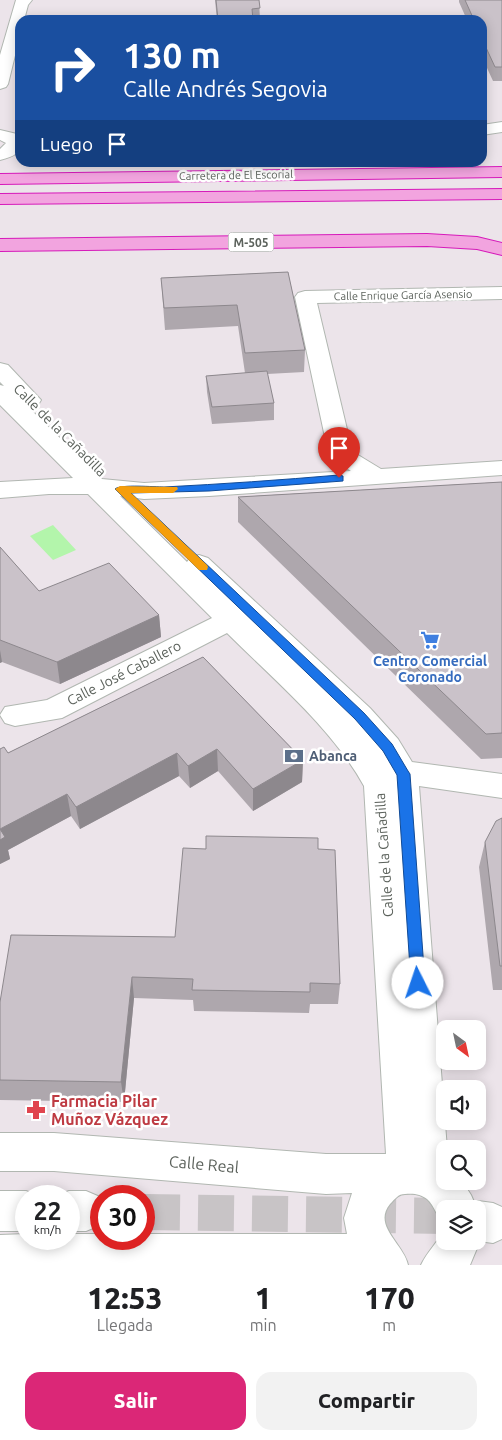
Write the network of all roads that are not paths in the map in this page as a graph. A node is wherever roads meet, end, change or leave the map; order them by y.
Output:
1 (22, 1) edge
2 (18, 15) edge
3 (15, 27) edge
4 (0, 84) edge
5 (502, 127) edge
6 (487, 129) edge
7 (487, 163) edge
8 (502, 163) edge
9 (298, 167) edge
10 (502, 172) edge
11 (167, 176) junction
12 (0, 178) edge
13 (502, 194) edge
14 (158, 197) junction
15 (0, 199) edge
16 (0, 206) edge
17 (0, 245) edge
18 (502, 249) edge
19 (502, 293) edge
20 (0, 370) edge
21 (0, 392) edge
22 (338, 442) junction
23 (502, 468) edge
24 (376, 476) junction
25 (103, 480) junction
26 (0, 490) edge
27 (230, 620) junction
28 (15, 715) dead end
29 (391, 780) junction
30 (502, 786) edge
31 (0, 1152) edge
32 (433, 1187) edge
33 (0, 1211) edge
34 (15, 1211) edge
35 (457, 1250) edge
36 (0, 1255) edge
37 (383, 1260) edge
38 (442, 1265) edge

1 - 2 street
3 - 4 street
5 - 6 street
7 - 8 highway
9 - 11 highway
10 - 11 highway, Carretera de El Escorial
11 - 12 highway, Carretera de El Escorial
13 - 14 highway, Carretera de El Escorial
14 - 15 highway, Carretera de El Escorial
14 - 16 highway
17 - 18 highway, M-505
19 - 22 street, Calle Enrique García Asensio
20 - 25 street, Calle de la Cañadilla
21 - 25 street, Calle de la Cañadilla
22 - 24 street
22 - 25 street
23 - 24 street
24 - 25 street
25 - 26 street
25 - 27 street, Calle de la Cañadilla
25 - 29 street, Calle de la Cañadilla
27 - 28 street, Calle José Caballero
27 - 29 street, Calle de la Cañadilla
29 - 30 street
29 - 32 street, Calle de la Cañadilla
31 - 32 street, Calle Real
32 - 37 street
33 - 34 street
35 - 38 street
36 - 37 street

